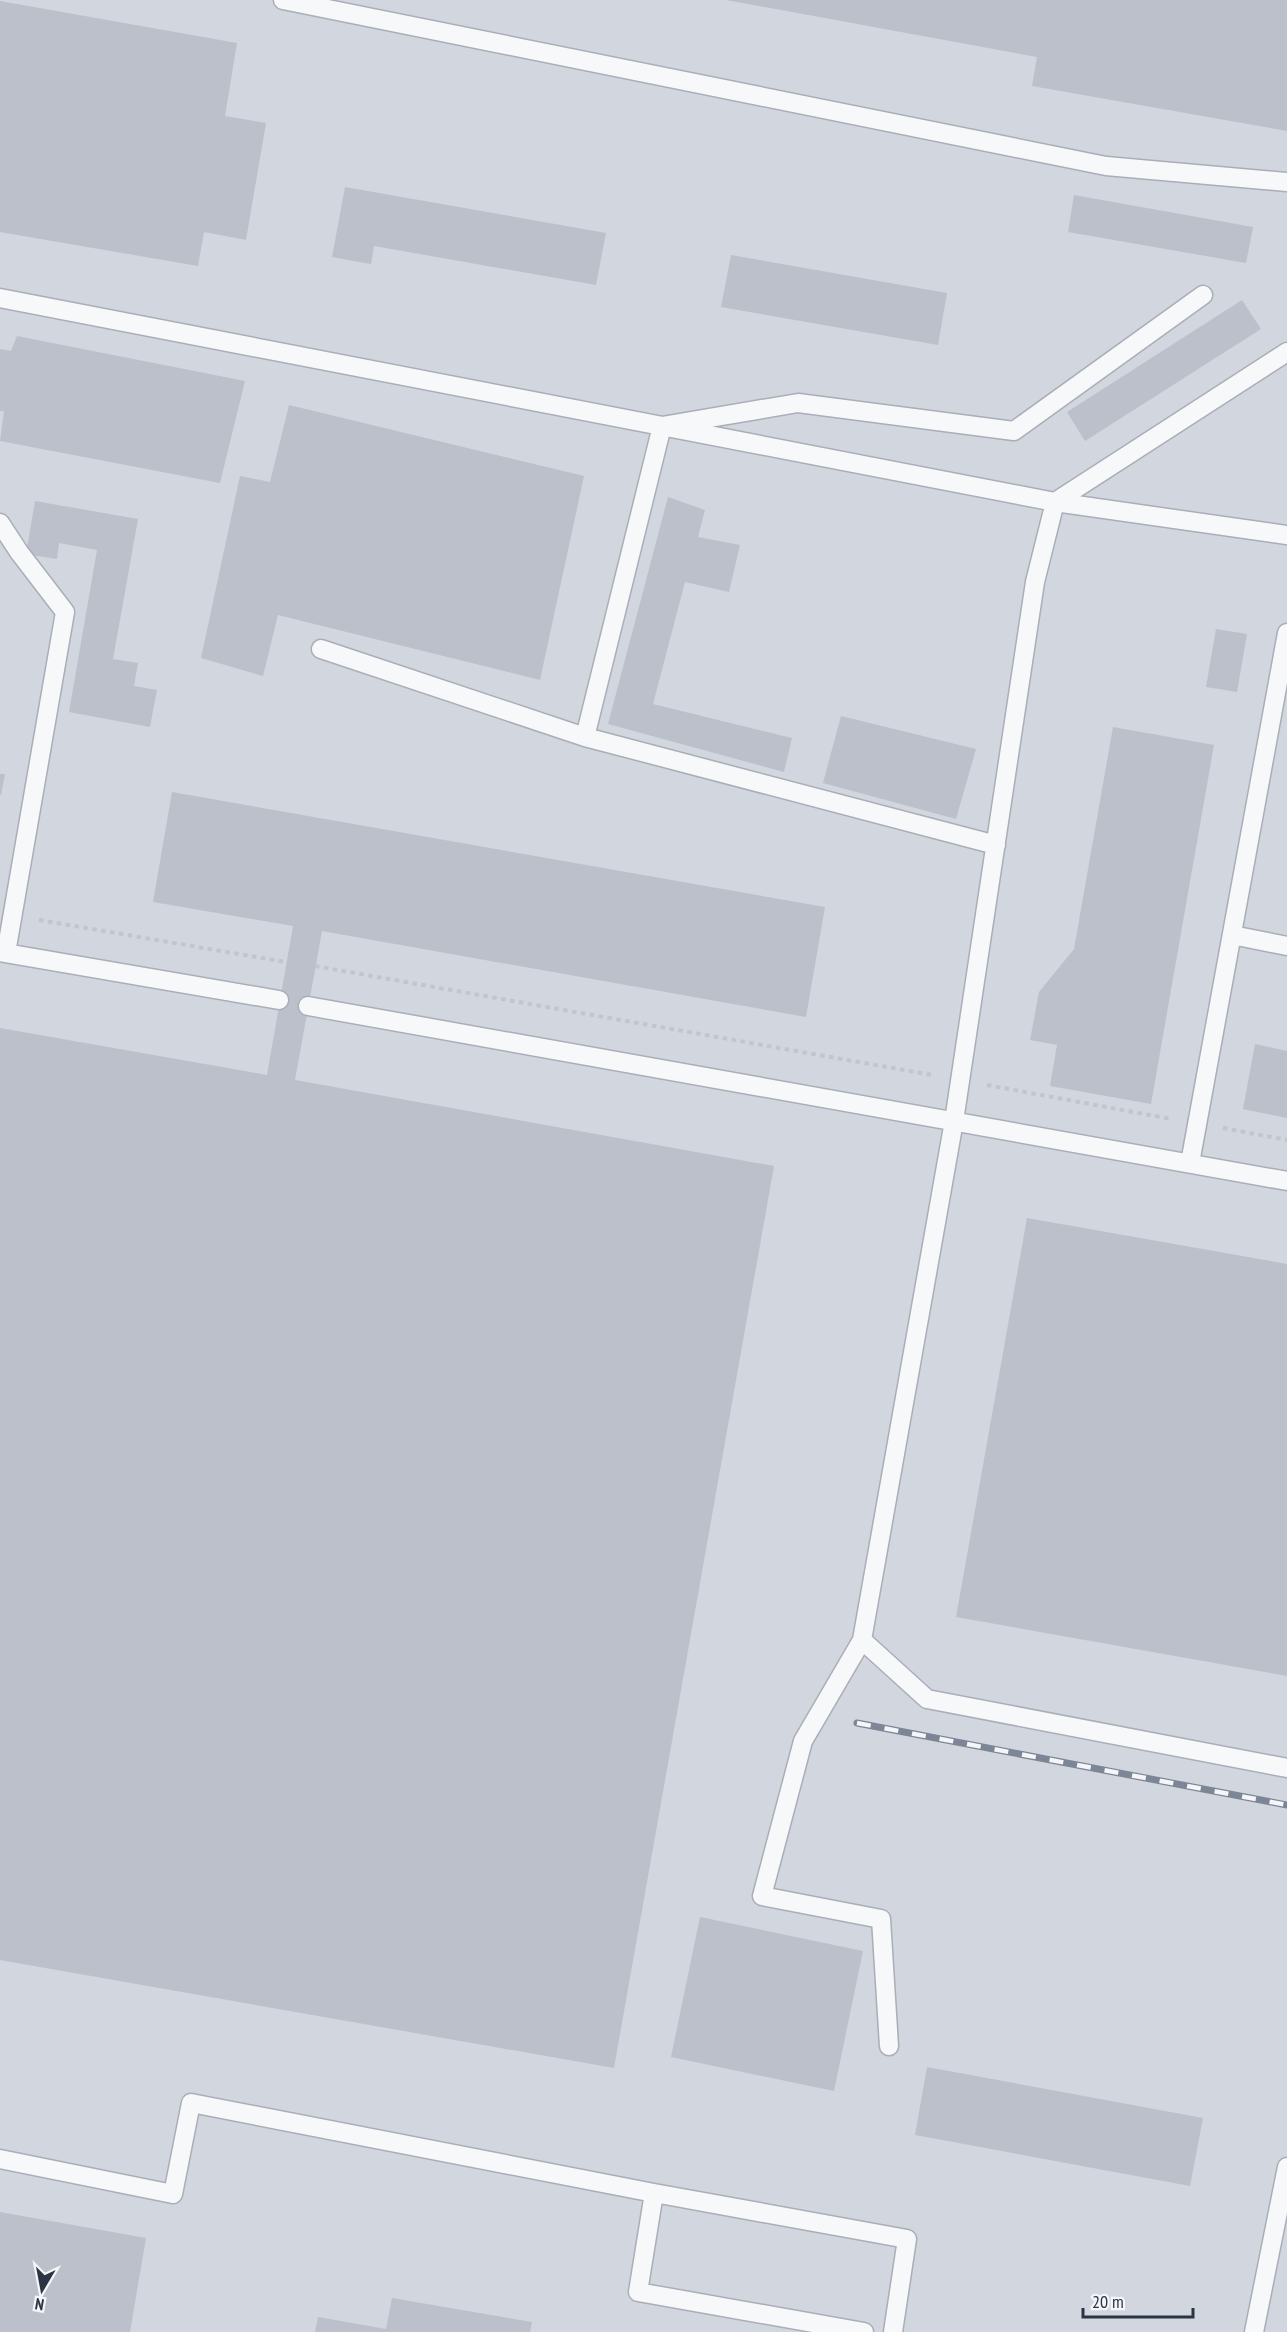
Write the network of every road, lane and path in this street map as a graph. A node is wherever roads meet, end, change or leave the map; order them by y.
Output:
1 (283, 0) edge
2 (1287, 182) edge
3 (1203, 296) dead end
4 (0, 298) edge
5 (1287, 352) edge
6 (662, 426) junction
7 (1055, 502) junction
8 (0, 523) edge
9 (1287, 535) edge
10 (1287, 633) edge
11 (321, 649) dead end
12 (585, 737) junction
13 (996, 845) junction
14 (13, 916) junction
15 (1232, 935) junction
16 (1287, 946) edge
17 (3, 952) edge
18 (286, 962) dead end
19 (315, 966) dead end
20 (279, 1000) dead end
21 (308, 1006) dead end
22 (960, 1080) junction
23 (954, 1121) junction
24 (1196, 1123) junction
25 (1287, 1140) edge
26 (1190, 1163) junction
27 (1287, 1180) edge
28 (862, 1640) junction
29 (1287, 1768) edge
30 (889, 2046) dead end
31 (0, 2159) edge
32 (1287, 2167) edge
33 (654, 2193) junction
34 (864, 2332) edge
35 (893, 2332) edge
36 (1254, 2332) edge

1 - 2 lane
3 - 6 lane
4 - 6 lane
5 - 7 lane
6 - 7 lane
6 - 12 lane
7 - 9 lane
7 - 13 lane
8 - 14 lane
10 - 15 lane
11 - 12 lane
12 - 13 lane
13 - 22 lane
14 - 17 lane
14 - 18 path
15 - 16 lane
15 - 24 lane
17 - 20 lane
19 - 22 path
21 - 23 lane
22 - 23 lane
22 - 24 path
23 - 26 lane
23 - 28 lane
24 - 25 path
24 - 26 lane
26 - 27 lane
28 - 29 lane
28 - 30 lane
31 - 33 lane
32 - 36 lane
33 - 34 lane
33 - 35 lane

